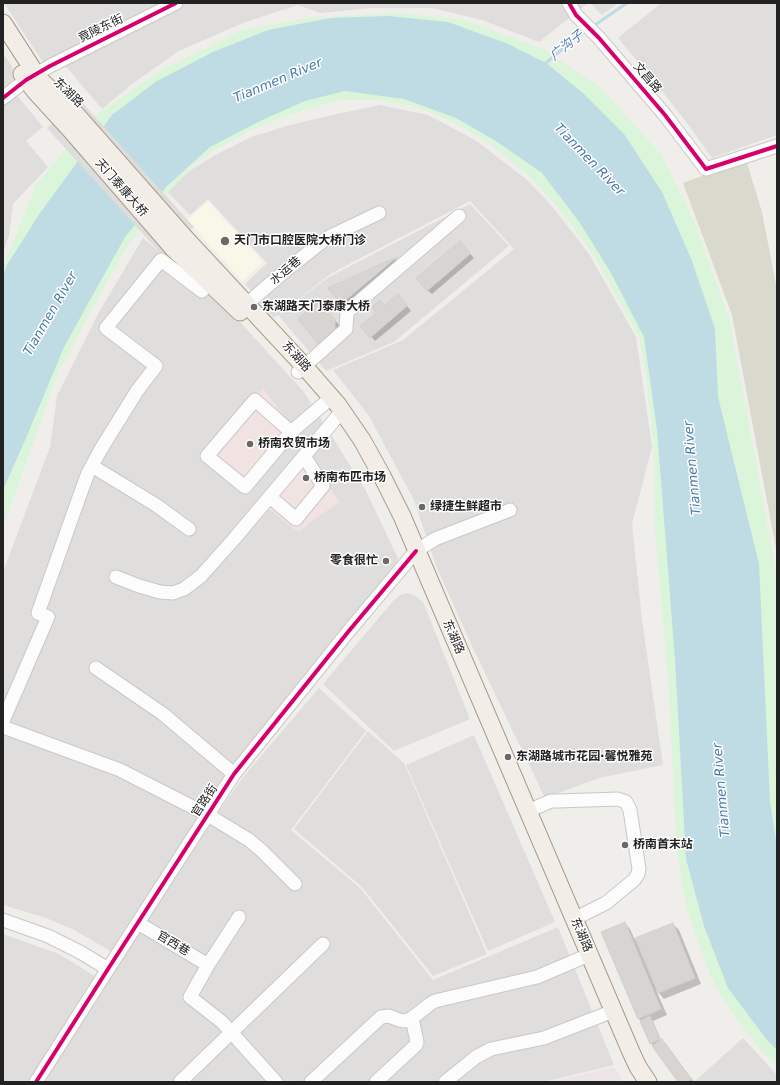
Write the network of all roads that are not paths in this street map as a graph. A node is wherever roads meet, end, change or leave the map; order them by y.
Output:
1 (176, 3) edge
2 (569, 3) edge
3 (3, 23) edge
4 (3, 45) edge
5 (31, 77) junction
6 (3, 98) edge
7 (74, 123) joint
8 (777, 146) edge
9 (379, 213) dead end
10 (458, 216) dead end
11 (179, 243) junction
12 (209, 283) junction
13 (243, 308) junction
14 (301, 369) junction
15 (325, 403) junction
16 (340, 414) junction
17 (292, 432) junction
18 (304, 456) junction
19 (92, 466) junction
20 (270, 497) junction
21 (510, 510) dead end
22 (189, 529) dead end
23 (414, 554) junction
24 (116, 577) dead end
25 (96, 668) dead end
26 (3, 720) edge
27 (3, 727) edge
28 (234, 774) junction
29 (528, 811) junction
30 (208, 815) junction
31 (295, 884) dead end
32 (239, 917) dead end
33 (574, 919) junction
34 (3, 920) edge
35 (138, 923) junction
36 (323, 944) dead end
37 (584, 957) junction
38 (208, 965) junction
39 (108, 969) junction
40 (608, 1014) junction
41 (412, 1018) junction
42 (231, 1033) junction
43 (36, 1082) edge
44 (180, 1082) edge
45 (276, 1082) edge
46 (311, 1082) edge
47 (376, 1082) edge
48 (445, 1082) edge
49 (642, 1082) edge
50 (648, 1082) edge

1 - 5 street, 竟陵东街
2 - 8 street, 文昌路
3 - 5 main road, 东湖路
4 - 5 main road, 东湖路
5 - 6 street, 竟陵东街
5 - 7 main road, 东湖路
7 - 11 main road, 天门泰康大桥
9 - 13 street, 水运巷
10 - 14 street
11 - 12 main road, 东湖路
11 - 13 main road, 东湖路
12 - 13 main road, 东湖路
12 - 19 street
13 - 14 main road, 东湖路
14 - 15 main road, 东湖路
14 - 16 main road, 东湖路
15 - 16 main road, 东湖路
15 - 17 street
16 - 18 street
16 - 23 main road, 东湖路
17 - 17 street
18 - 20 street
18 - 20 street
19 - 22 street
19 - 26 street
20 - 24 street
21 - 23 street, 官路街
23 - 28 street, 官路街
23 - 29 main road, 东湖路
23 - 37 main road, 东湖路
25 - 28 street
27 - 30 street
28 - 30 street, 官路街
29 - 33 main road, 东湖路
29 - 33 street
30 - 31 street
30 - 35 street, 官路街
32 - 38 street
33 - 50 main road, 东湖路
34 - 39 street
35 - 38 street, 官西巷
35 - 39 street, 官路街
36 - 42 street
37 - 40 main road, 东湖路
37 - 41 street
38 - 42 street
39 - 43 street, 官路街
40 - 48 street
40 - 49 main road, 东湖路
41 - 46 street
41 - 47 street
42 - 44 street
42 - 45 street

